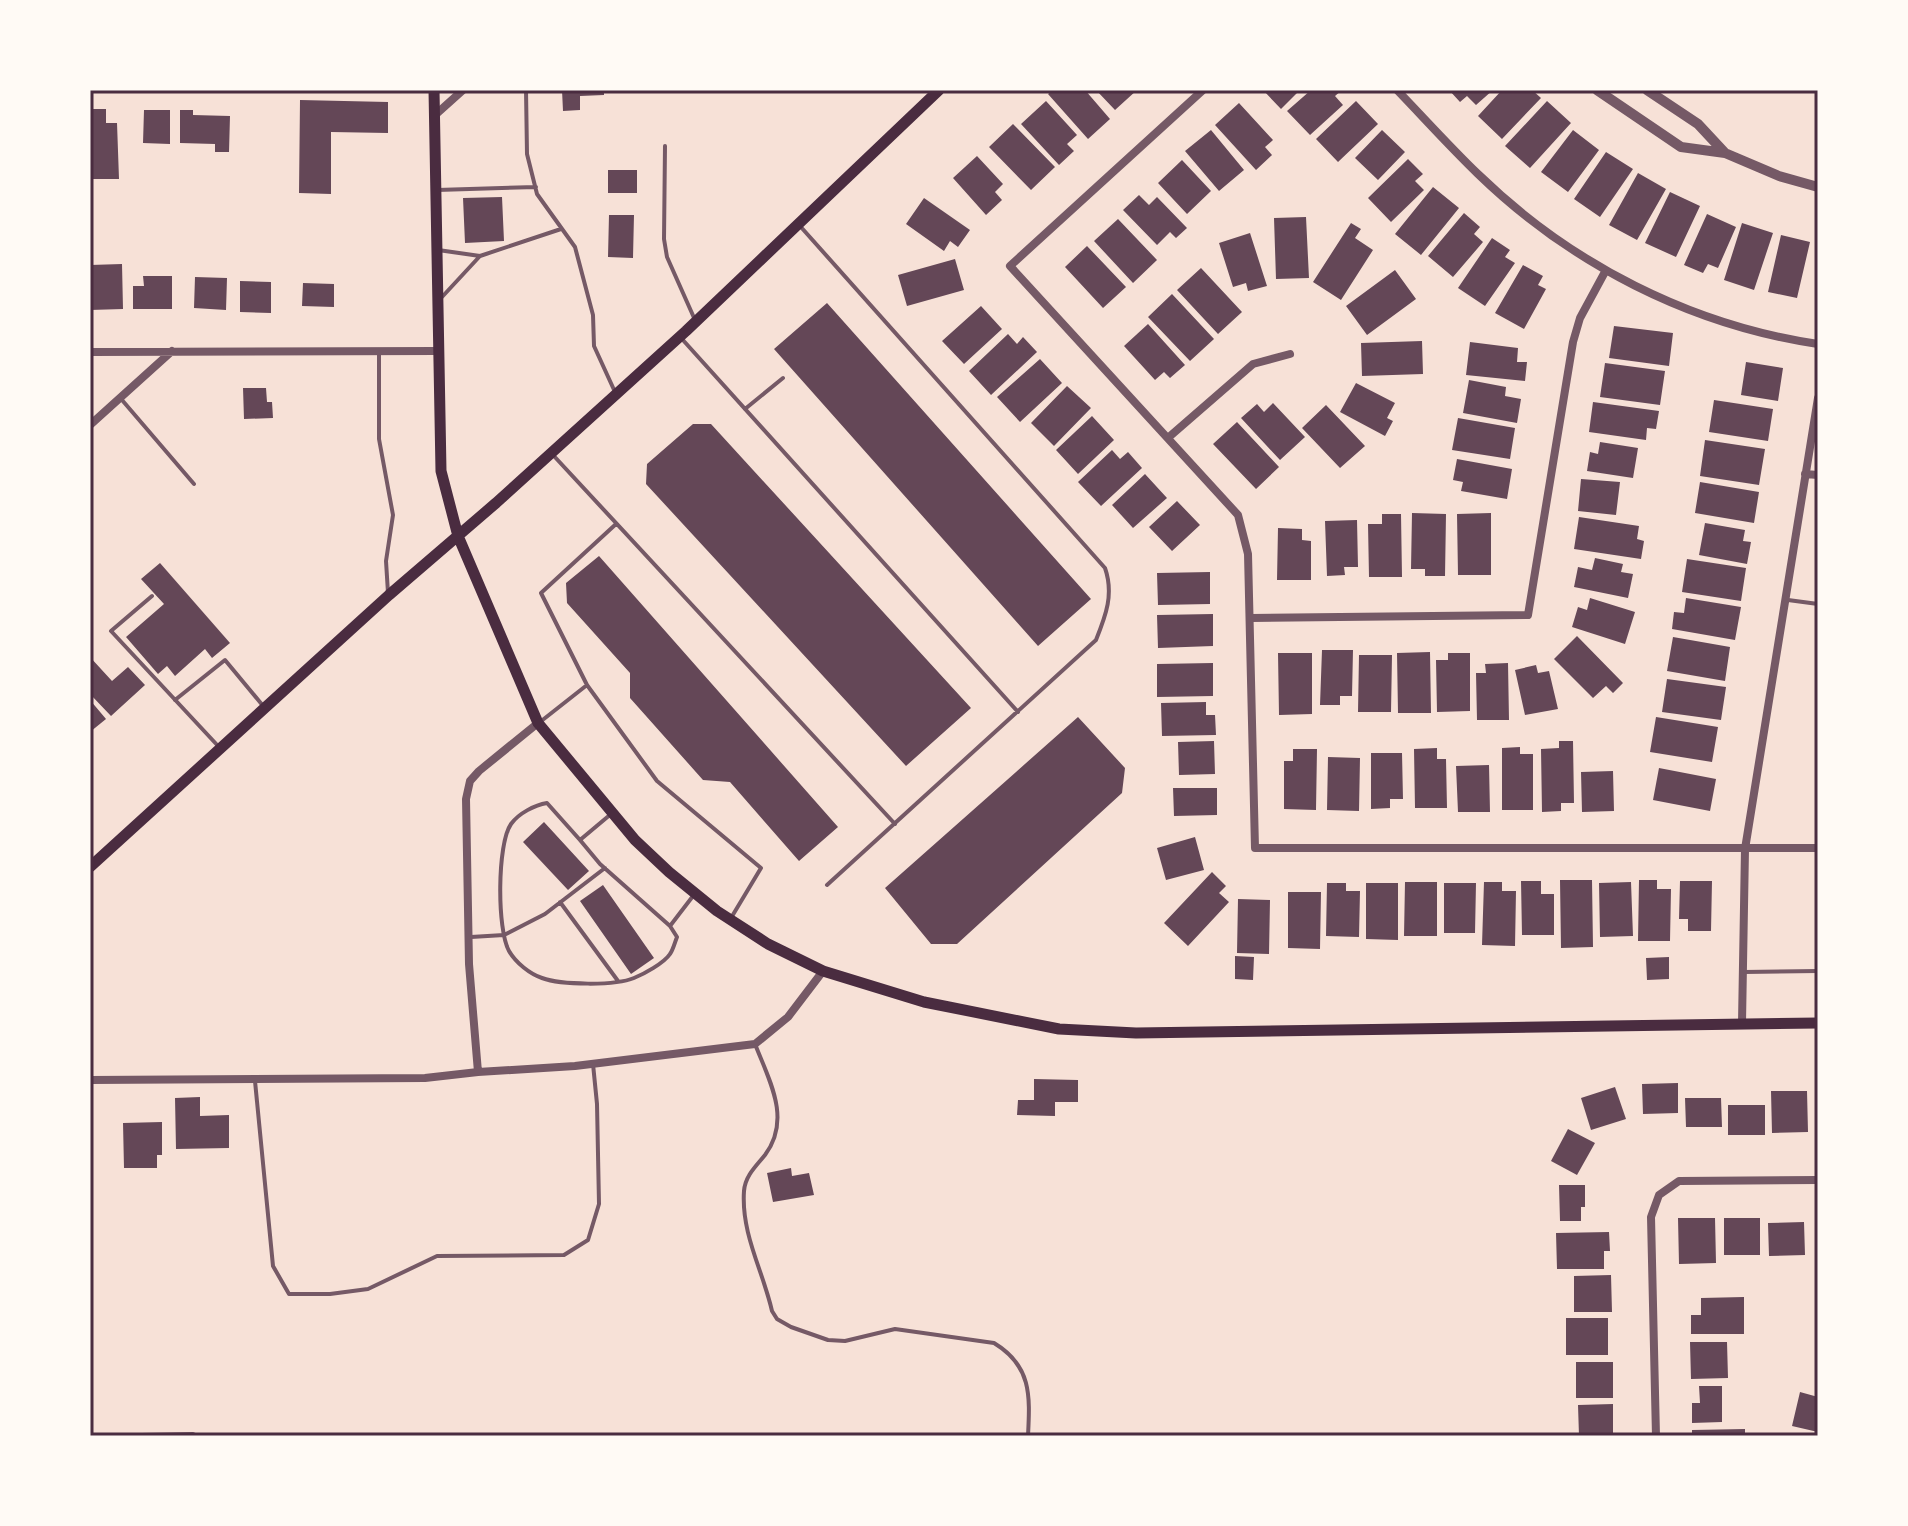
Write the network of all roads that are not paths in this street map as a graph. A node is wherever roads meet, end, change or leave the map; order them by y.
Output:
1 (434, 90) edge
2 (463, 90) edge
3 (526, 90) edge
4 (939, 90) edge
5 (1203, 90) edge
6 (1397, 90) edge
7 (1597, 90) edge
8 (1647, 90) edge
9 (434, 116) junction
10 (665, 146) dead end
11 (1725, 153) junction
12 (536, 187) junction
13 (1818, 187) edge
14 (435, 190) junction
15 (798, 224) junction
16 (561, 229) junction
17 (436, 250) junction
18 (480, 256) junction
19 (1606, 270) junction
20 (437, 306) junction
21 (696, 322) junction
22 (680, 337) junction
23 (1818, 344) edge
24 (172, 351) junction
25 (379, 351) junction
26 (437, 351) junction
27 (90, 352) edge
28 (1290, 354) dead end
29 (783, 378) dead end
30 (616, 395) junction
31 (120, 398) junction
32 (1818, 398) edge
33 (745, 409) junction
34 (90, 425) edge
35 (1169, 437) junction
36 (552, 453) junction
37 (1805, 474) junction
38 (1818, 475) edge
39 (194, 484) dead end
40 (616, 524) junction
41 (458, 536) junction
42 (389, 595) junction
43 (152, 596) dead end
44 (1785, 599) junction
45 (1818, 604) edge
46 (1251, 618) junction
47 (587, 685) junction
48 (175, 700) junction
49 (266, 709) junction
50 (1018, 712) junction
51 (538, 723) junction
52 (221, 749) junction
53 (613, 813) junction
54 (896, 824) junction
55 (580, 840) junction
56 (1818, 848) edge
57 (1745, 849) junction
58 (90, 867) edge
59 (605, 868) junction
60 (827, 885) dead end
61 (695, 893) junction
62 (560, 902) junction
63 (730, 919) junction
64 (670, 926) junction
65 (504, 935) junction
66 (468, 937) junction
67 (823, 971) junction
68 (1818, 971) edge
69 (1743, 972) junction
70 (618, 982) junction
71 (1742, 1023) junction
72 (1818, 1023) edge
73 (755, 1044) junction
74 (593, 1064) junction
75 (478, 1072) junction
76 (255, 1079) junction
77 (90, 1080) edge
78 (1818, 1180) edge
79 (90, 1436) edge
80 (197, 1436) edge
81 (1028, 1436) edge
82 (1656, 1436) edge

1 - 9 main road
2 - 9 street
3 - 12 lane
4 - 15 main road
5 - 35 street
6 - 19 street
7 - 11 street
8 - 11 street
9 - 14 main road
10 - 21 lane
11 - 13 street
12 - 14 lane
12 - 16 lane
14 - 17 main road
15 - 21 main road
15 - 50 lane
16 - 18 lane
16 - 30 lane
17 - 18 lane
17 - 20 main road
18 - 20 lane
19 - 23 street
19 - 46 street
20 - 26 main road
21 - 22 main road
22 - 30 main road
22 - 33 lane
24 - 25 street
24 - 27 street
24 - 31 street
25 - 26 street
25 - 42 lane
26 - 41 main road
28 - 35 street
29 - 33 lane
30 - 36 main road
31 - 34 street
31 - 39 lane
32 - 37 street
33 - 50 lane
35 - 46 street
36 - 40 lane
36 - 41 main road
37 - 38 street
37 - 44 street
40 - 47 lane
40 - 54 lane
41 - 42 main road
41 - 51 main road
42 - 49 main road
43 - 48 lane
44 - 45 lane
44 - 57 street
46 - 57 street
47 - 51 lane
47 - 63 lane
48 - 49 lane
48 - 52 lane
49 - 52 main road
50 - 54 lane
51 - 53 main road
51 - 66 street
52 - 58 main road
53 - 55 lane
53 - 61 main road
54 - 60 lane
55 - 59 lane
55 - 65 lane
56 - 57 street
57 - 69 street
59 - 62 lane
59 - 64 lane
61 - 63 main road
61 - 64 lane
62 - 65 lane
62 - 70 lane
63 - 67 main road
64 - 70 lane
65 - 66 lane
65 - 70 lane
66 - 75 street
67 - 71 main road
67 - 73 street
68 - 69 lane
69 - 71 street
71 - 72 main road
73 - 74 street
73 - 81 lane
74 - 75 street
74 - 76 lane
75 - 76 street
76 - 77 street
78 - 82 street
79 - 80 lane

